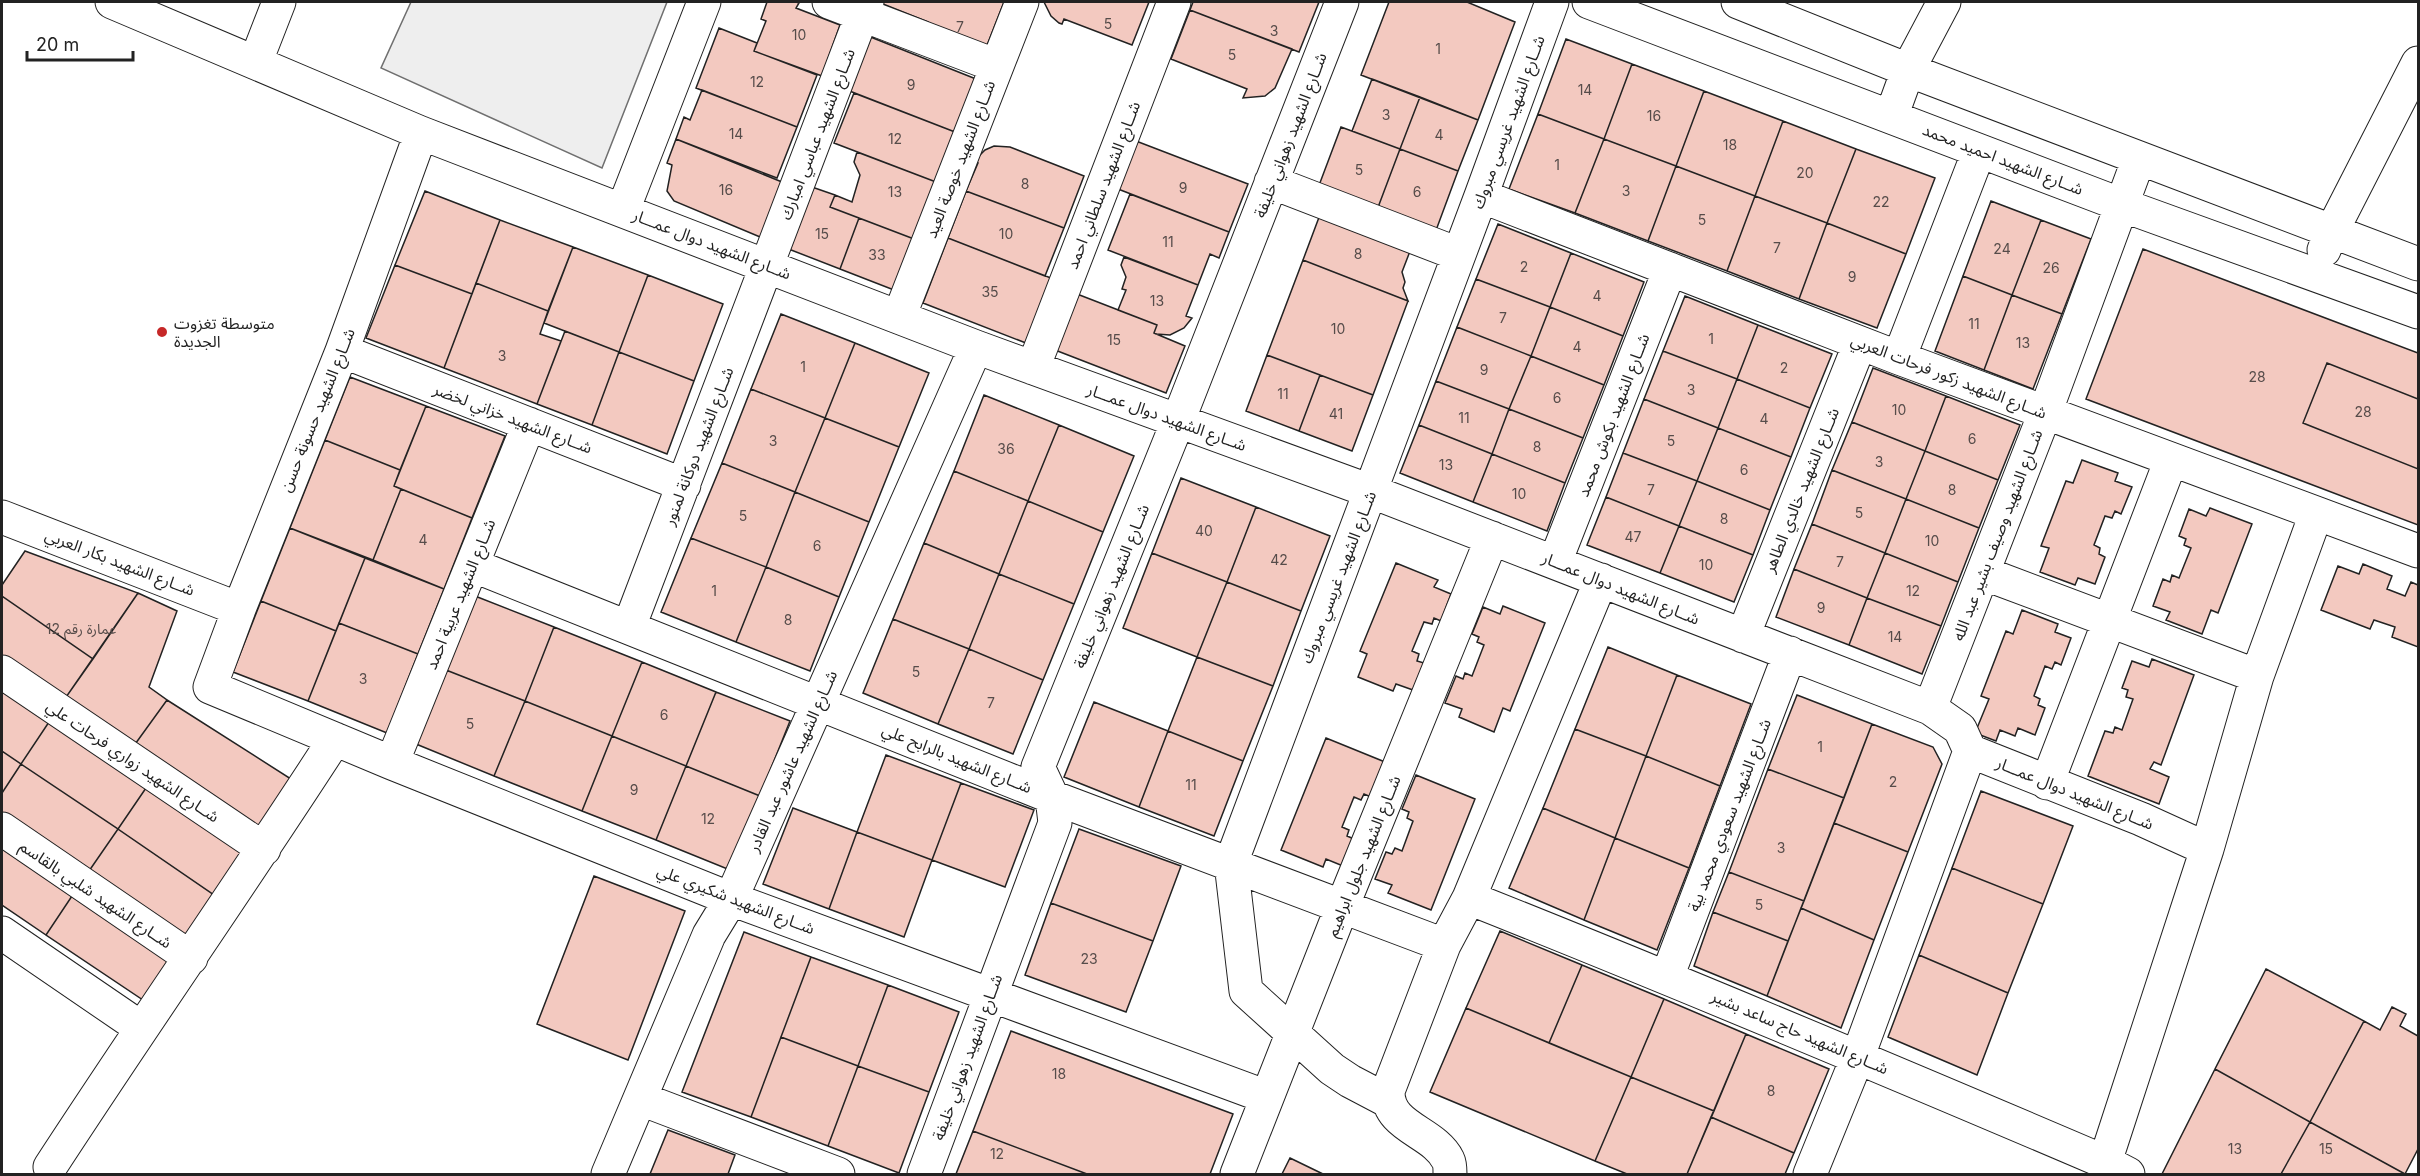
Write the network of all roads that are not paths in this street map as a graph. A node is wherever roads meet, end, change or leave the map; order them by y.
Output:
1 (112, 2) edge
2 (279, 2) edge
3 (704, 2) edge
4 (829, 2) edge
5 (1022, 2) edge
6 (1174, 2) edge
7 (1342, 2) edge
8 (1552, 2) edge
9 (1589, 2) edge
10 (1738, 2) edge
11 (1944, 2) edge
12 (865, 8) edge
13 (256, 61) junction
14 (2418, 63) edge
15 (997, 66) junction
16 (1908, 70) junction
17 (1891, 117) junction
18 (422, 133) junction
19 (1979, 151) junction
20 (2139, 158) junction
21 (1272, 182) junction
22 (1481, 196) junction
23 (2122, 205) junction
24 (623, 210) junction
25 (2332, 231) junction
26 (1458, 254) junction
27 (2418, 264) edge
28 (767, 266) junction
29 (1670, 269) junction
30 (2315, 274) junction
31 (2418, 312) edge
32 (899, 317) junction
33 (1860, 343) junction
34 (976, 347) junction
35 (342, 351) junction
36 (1899, 358) junction
37 (1033, 368) junction
38 (2045, 413) junction
39 (1178, 421) junction
40 (529, 424) junction
41 (2171, 460) junction
42 (684, 485) junction
43 (1370, 491) junction
44 (2316, 514) junction
45 (7, 528) edge
46 (1492, 538) junction
47 (2418, 551) edge
48 (1555, 562) junction
49 (472, 566) junction
50 (1983, 573) junction
51 (1600, 580) junction
52 (239, 609) junction
53 (2109, 620) junction
54 (629, 627) junction
55 (1743, 636) junction
56 (1790, 653) junction
57 (2, 672) edge
58 (2257, 676) junction
59 (210, 687) joint
60 (818, 702) junction
61 (1930, 708) junction
62 (335, 739) junction
63 (1970, 751) junction
64 (392, 763) junction
65 (2047, 783) junction
66 (1052, 797) junction
67 (2, 829) edge
68 (264, 849) junction
69 (2207, 849) junction
70 (1231, 863) junction
71 (1469, 898) junction
72 (731, 899) junction
73 (1342, 907) junction
74 (2, 933) edge
75 (1444, 945) junction
76 (191, 958) junction
77 (1667, 977) junction
78 (991, 994) junction
79 (141, 1028) junction
80 (1292, 1033) junction
81 (1858, 1056) junction
82 (1267, 1097) junction
83 (641, 1099) junction
84 (1388, 1101) junction
85 (50, 1167) dead end
86 (2116, 1168) edge
87 (608, 1174) edge
88 (838, 1174) edge
89 (924, 1174) edge
90 (1237, 1174) edge
91 (1450, 1174) edge
92 (1810, 1174) edge

1 - 13 street, شــارع الشهيد دوال عمـــار
2 - 13 street
3 - 24 street
4 - 12 street
5 - 15 street, شــارع الشهيد خوصة العيد
6 - 37 street, شــارع الشهيد سلطاني احمد
7 - 21 street, شــارع الشهيد زهواني خليفة
8 - 22 street, شــارع الشهيد غريسي مبروك
9 - 17 street, شــارع الشهيد احميد محمد
10 - 16 street
11 - 16 street
12 - 15 street
12 - 28 street, شــارع الشهيد عباسي امبارك
13 - 18 street, شــارع الشهيد دوال عمـــار
14 - 25 street
15 - 32 street, شــارع الشهيد خوصة العيد
16 - 17 street
16 - 20 street
17 - 19 street, شــارع الشهيد احميد محمد
18 - 24 street, شــارع الشهيد دوال عمـــار
18 - 35 street, شــارع الشهيد حسونة حسن
19 - 23 street, شــارع الشهيد احميد محمد
19 - 36 street
20 - 23 street, شــارع الشهيد وصيف بشير عبد الله
20 - 25 street
21 - 26 street
21 - 39 street, شــارع الشهيد زهواني خليفة
22 - 26 street, شــارع الشهيد غريسي مبروك
22 - 29 street, شــارع الشهيد زكور فرحات العربي
23 - 30 street, شــارع الشهيد احميد محمد
23 - 38 street, شــارع الشهيد وصيف بشير عبد الله
24 - 28 street, شــارع الشهيد دوال عمـــار
25 - 27 street
25 - 30 street
26 - 43 street, شــارع الشهيد غريسي مبروك
28 - 32 street, شــارع الشهيد دوال عمـــار
28 - 42 street, شــارع الشهيد دوكانة لمنور
29 - 33 street, شــارع الشهيد زكور فرحات العربي
29 - 48 street, شــارع الشهيد بكوش محمد
30 - 31 street, شــارع الشهيد احميد محمد
32 - 34 street, شــارع الشهيد دوال عمـــار
33 - 36 street, شــارع الشهيد زكور فرحات العربي
33 - 55 street, شــارع الشهيد خالدي الطاهر
34 - 37 street, شــارع الشهيد دوال عمـــار
34 - 60 street, شــارع الشهيد عاشور عبد القادر
35 - 40 street, شــارع الشهيد خزاني لخضر
35 - 52 street, شــارع الشهيد حسونة حسن
36 - 38 street, شــارع الشهيد زكور فرحات العربي
37 - 39 street, شــارع الشهيد دوال عمـــار
38 - 41 street, شــارع الشهيد زكور فرحات العربي
38 - 50 street, شــارع الشهيد وصيف بشير عبد الله
39 - 43 street, شــارع الشهيد دوال عمـــار
39 - 66 street, شــارع الشهيد زهواني خليفة
40 - 42 street, شــارع الشهيد خزاني لخضر
40 - 49 street, شــارع الشهيد عربية احمد
41 - 44 street, شــارع الشهيد زكور فرحات العربي
41 - 53 street
42 - 54 street, شــارع الشهيد دوكانة لمنور
43 - 46 street, شــارع الشهيد دوال عمـــار
43 - 70 street, شــارع الشهيد غريسي مبروك
44 - 47 street, شــارع الشهيد زكور فرحات العربي
44 - 58 street
45 - 52 street, شــارع الشهيد بكار العربي
46 - 48 street, شــارع الشهيد دوال عمـــار
46 - 73 street, شــارع الشهيد جلول ابراهيم
48 - 51 street, شــارع الشهيد دوال عمـــار
49 - 54 street, شــارع الشهيد بالرابح علي
49 - 64 street, شــارع الشهيد عربية احمد
50 - 53 street
50 - 61 street, شــارع الشهيد وصيف بشير عبد الله
51 - 55 street, شــارع الشهيد دوال عمـــار
51 - 71 street
52 - 59 street, شــارع الشهيد حسونة حسن
53 - 58 street
53 - 65 street
54 - 60 street, شــارع الشهيد بالرابح علي
55 - 56 street, شــارع الشهيد دوال عمـــار
56 - 61 street, شــارع الشهيد دوال عمـــار
56 - 77 street, شــارع الشهيد سعودي محمد بية
57 - 68 street, شــارع الشهيد زواري فرحات علي
58 - 69 street
59 - 62 street, شــارع الشهيد شكيري علي
60 - 66 street, شــارع الشهيد بالرابح علي
60 - 72 street, شــارع الشهيد عاشور عبد القادر
61 - 63 street, شــارع الشهيد دوال عمـــار
62 - 64 street, شــارع الشهيد شكيري علي
62 - 68 street
63 - 65 street, شــارع الشهيد دوال عمـــار
63 - 81 street
64 - 72 street, شــارع الشهيد شكيري علي
65 - 69 street, شــارع الشهيد دوال عمـــار
66 - 70 street, شــارع الشهيد بالرابح علي
66 - 78 street, شــارع الشهيد زهواني خليفة
67 - 76 street, شــارع الشهيد شلبي بالقاسم
68 - 76 street
69 - 86 street
70 - 73 street, شــارع الشهيد بالرابح علي
70 - 80 street, شــارع الشهيد غريسي مبروك
71 - 75 street
71 - 77 street, شــارع الشهيد حاج ساعد بشير
72 - 78 street, شــارع الشهيد شكيري علي
72 - 83 street, شــارع الشهيد عاشور عبد القادر
73 - 75 street, شــارع الشهيد بالرابح علي
73 - 80 street, شــارع الشهيد جلول ابراهيم
74 - 79 street
75 - 84 street
76 - 79 street
77 - 81 street, شــارع الشهيد حاج ساعد بشير
78 - 82 street, شــارع الشهيد شكيري علي
78 - 89 street, شــارع الشهيد زهواني خليفة
79 - 85 street
80 - 82 street, شــارع الشهيد جلول ابراهيم
80 - 84 street, شــارع الشهيد غريسي مبروك
81 - 86 street, شــارع الشهيد حاج ساعد بشير
81 - 92 street
82 - 90 street, شــارع الشهيد جلول ابراهيم
83 - 87 street, شــارع الشهيد عاشور عبد القادر
83 - 88 street
84 - 91 street

